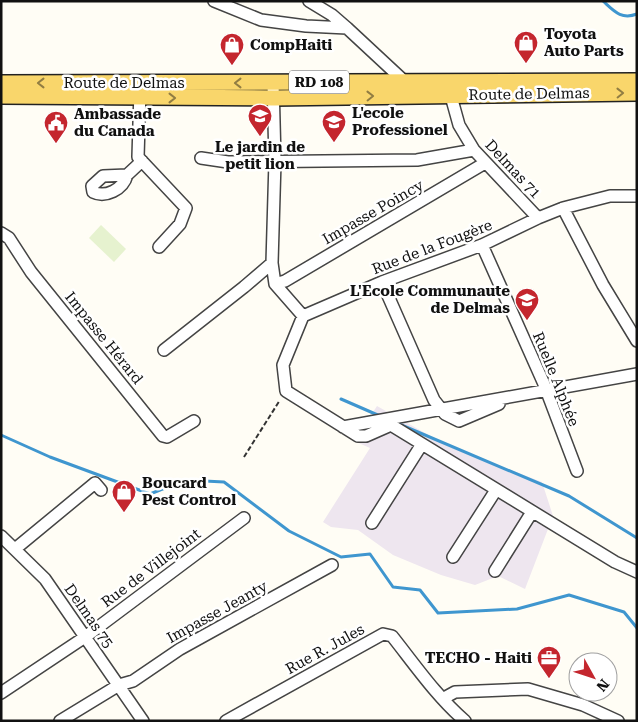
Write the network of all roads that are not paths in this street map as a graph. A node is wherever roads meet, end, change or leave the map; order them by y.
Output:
1 (214, 1) edge
2 (309, 1) edge
3 (347, 28) junction
4 (637, 81) edge
5 (404, 82) junction
6 (1, 83) edge
7 (449, 89) junction
8 (140, 90) junction
9 (274, 90) junction
10 (637, 93) edge
11 (1, 96) edge
12 (474, 150) junction
13 (201, 158) dead end
14 (142, 161) junction
15 (274, 161) junction
16 (485, 163) junction
17 (126, 175) dead end
18 (637, 196) edge
19 (563, 208) junction
20 (538, 218) junction
21 (1, 233) edge
22 (482, 245) junction
23 (159, 246) dead end
24 (272, 263) junction
25 (382, 282) junction
26 (275, 284) junction
27 (303, 316) junction
28 (637, 342) edge
29 (164, 350) dead end
30 (637, 374) edge
31 (544, 384) junction
32 (194, 421) dead end
33 (343, 428) junction
34 (422, 444) junction
35 (577, 471) dead end
36 (101, 490) dead end
37 (496, 490) junction
38 (532, 512) junction
39 (244, 518) dead end
40 (372, 524) dead end
41 (1, 536) edge
42 (15, 549) junction
43 (453, 557) dead end
44 (332, 565) dead end
45 (495, 571) dead end
46 (637, 572) edge
47 (84, 637) junction
48 (119, 685) junction
49 (1, 693) edge
50 (444, 698) junction
51 (60, 721) edge
52 (143, 721) edge
53 (226, 721) edge
54 (465, 721) edge
55 (618, 721) edge

1 - 3 street
2 - 3 street
3 - 5 street
4 - 7 main road, Route de Delmas / RD 108
5 - 7 main road, Route de Delmas / RD 108
5 - 9 main road, Route de Delmas / RD 108
8 -> 6 main road, Route de Delmas / RD 108
9 -> 7 main road, Route de Delmas / RD 108
7 -> 10 main road, Route de Delmas / RD 108
7 - 12 street, Delmas 71
8 - 9 main road, Route de Delmas / RD 108
8 - 11 main road, Route de Delmas / RD 108
8 - 14 street
9 - 15 street
12 - 15 street
12 - 16 street, Delmas 71
13 - 15 street
14 - 17 street
14 - 23 street
15 - 24 street
16 - 20 street, Delmas 71
16 - 26 street, Impasse Poincy
18 - 19 street, Rue de la Fougère
19 - 20 street, Rue de la Fougère
19 - 28 street
20 - 22 street, Rue de la Fougère
21 - 32 street, Impasse Hérard
22 - 25 street, Rue de la Fougère
22 - 31 street, Ruelle Alphée
24 - 26 street
24 - 29 street
25 - 27 street, Rue de la Fougère
25 - 31 street
26 - 27 street
27 - 33 street
30 - 33 street
31 - 35 street, Ruelle Alphée
33 - 34 street
34 - 37 street
34 - 40 street
36 - 42 street
37 - 38 street
37 - 43 street
38 - 45 street
38 - 46 street
39 - 47 street, Rue de Villejoint
41 - 42 street, Delmas 75
42 - 47 street, Delmas 75
44 - 48 street, Impasse Jeanty
47 - 48 street, Delmas 75
47 - 49 street, Rue de Villejoint
48 - 51 street, Impasse Jeanty
48 - 52 street, Delmas 75
50 - 53 street, Rue R. Jules
50 - 54 street, Rue R. Jules
50 - 55 street

